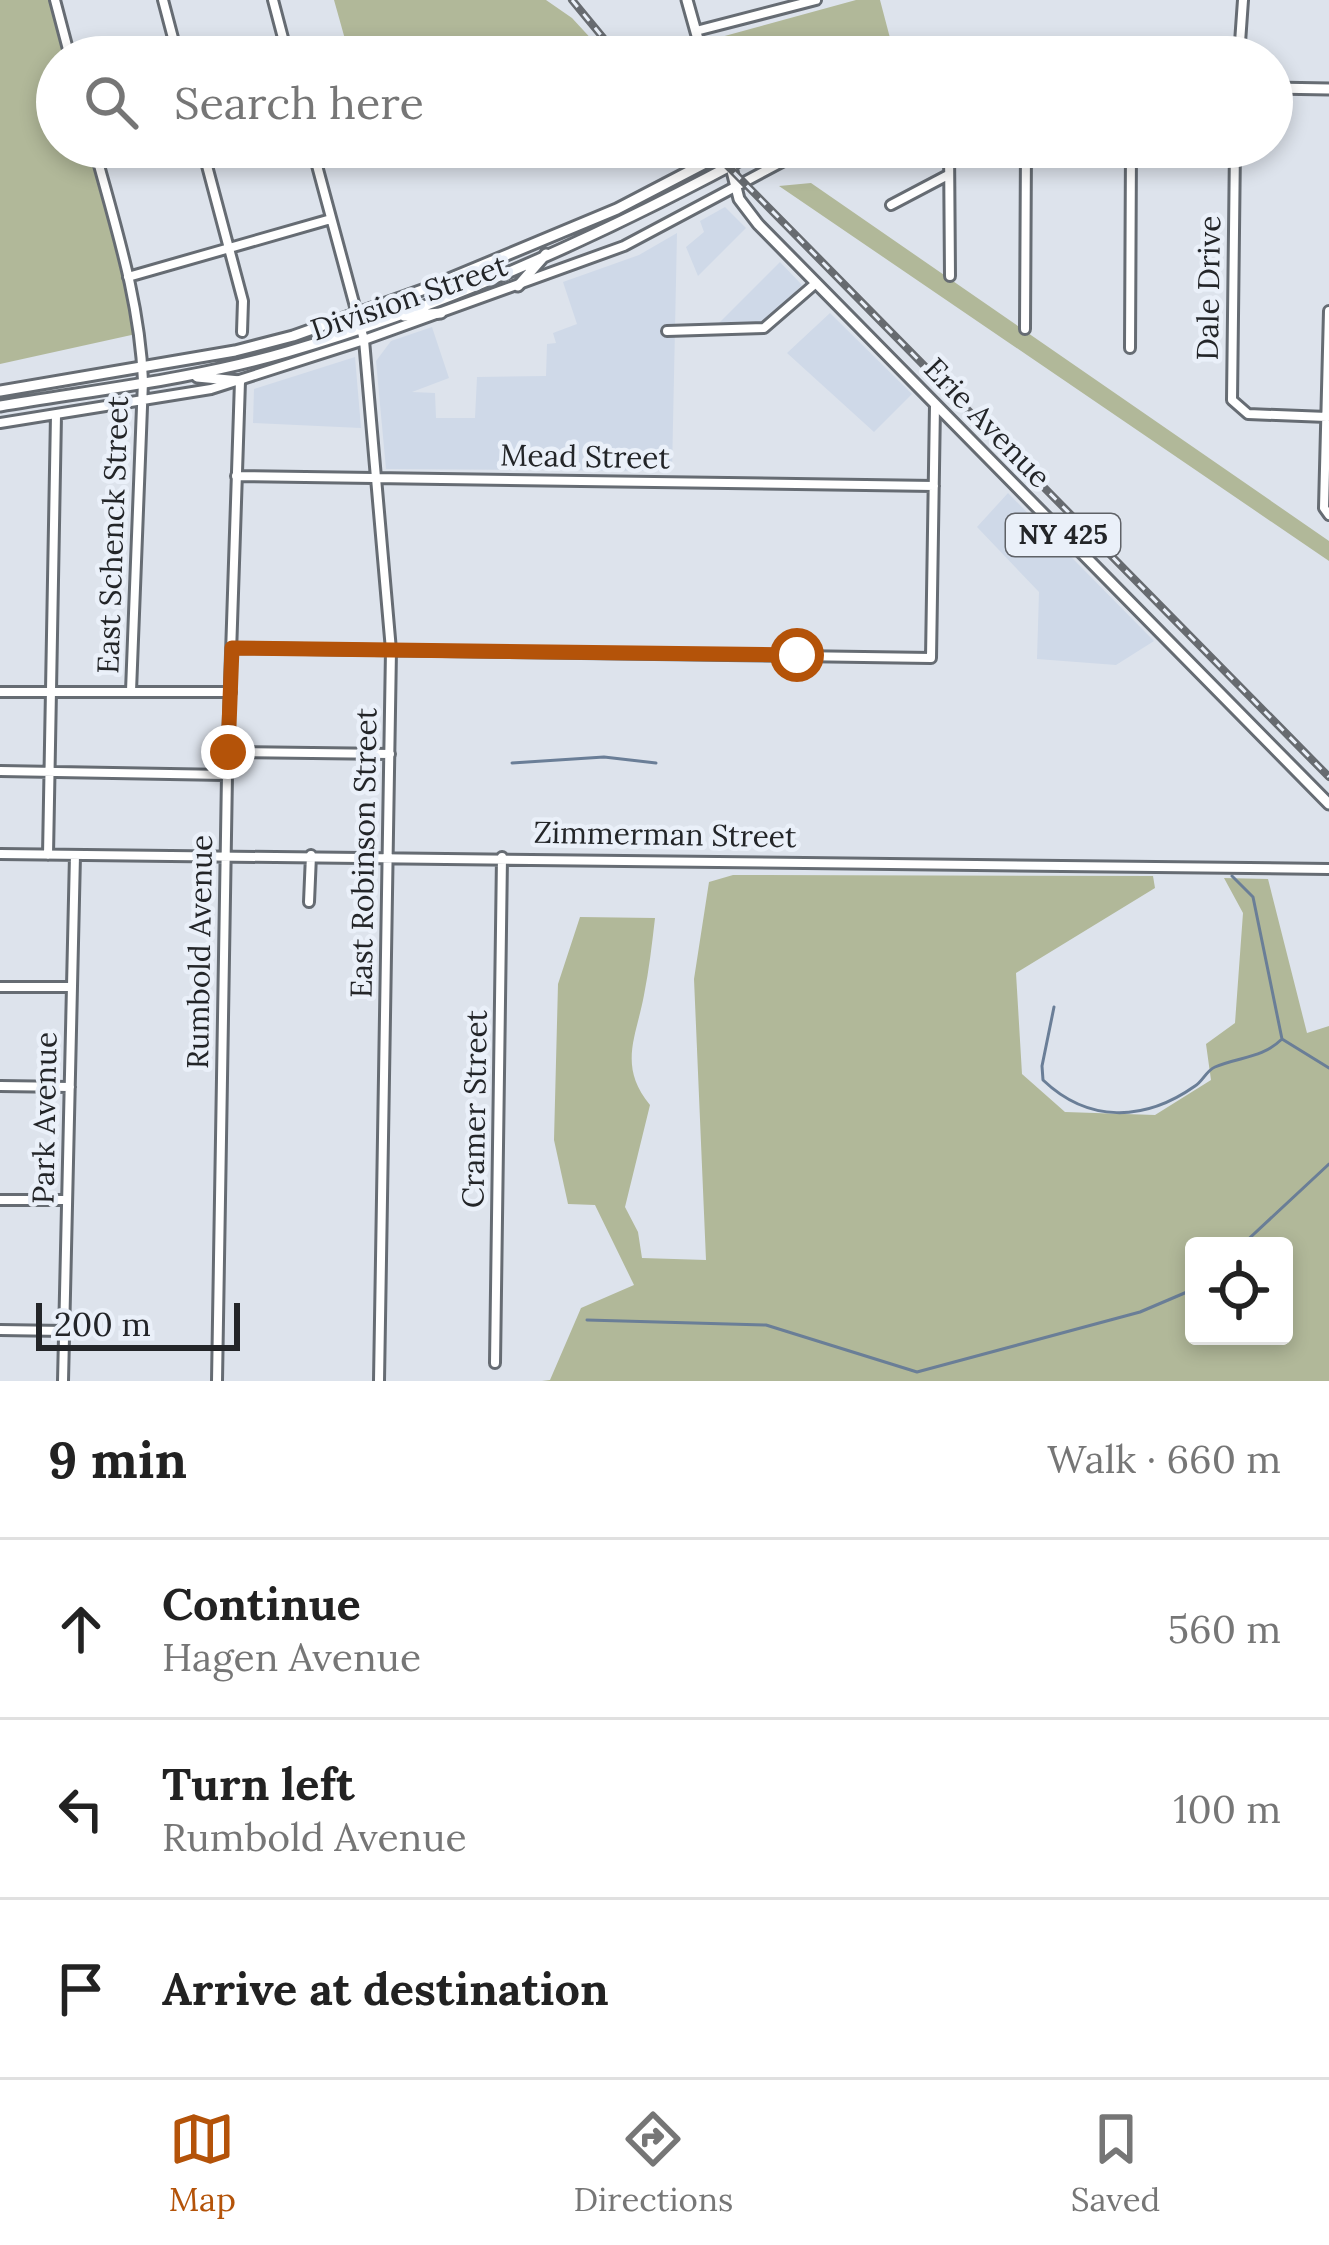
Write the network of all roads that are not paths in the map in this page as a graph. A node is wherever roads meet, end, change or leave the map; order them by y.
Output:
1 (55, 0) edge
2 (163, 0) edge
3 (273, 0) edge
4 (688, 0) edge
5 (816, 0) edge
6 (1243, 0) edge
7 (696, 32) junction
8 (64, 36) edge
9 (172, 36) edge
10 (282, 36) edge
11 (697, 36) edge
12 (1240, 36) edge
13 (1293, 88) edge
14 (1329, 89) edge
15 (99, 168) edge
16 (208, 168) edge
17 (318, 168) edge
18 (694, 168) edge
19 (726, 168) edge
20 (731, 168) edge
21 (772, 168) edge
22 (948, 168) edge
23 (1026, 168) edge
24 (1131, 168) edge
25 (1235, 168) edge
26 (948, 175) junction
27 (736, 188) junction
28 (891, 205) dead end
29 (331, 219) junction
30 (229, 249) junction
31 (548, 253) junction
32 (950, 276) dead end
33 (128, 277) junction
34 (816, 283) junction
35 (518, 286) junction
36 (1329, 311) edge
37 (441, 313) junction
38 (356, 314) junction
39 (386, 319) junction
40 (1025, 329) dead end
41 (667, 331) dead end
42 (242, 332) dead end
43 (362, 334) junction
44 (1130, 348) dead end
45 (142, 367) junction
46 (179, 376) junction
47 (143, 381) junction
48 (240, 381) junction
49 (0, 392) edge
50 (142, 400) junction
51 (935, 405) junction
52 (0, 406) edge
53 (56, 415) junction
54 (1328, 417) edge
55 (0, 423) edge
56 (236, 476) junction
57 (376, 479) junction
58 (934, 485) junction
59 (1329, 515) edge
60 (232, 648) junction
61 (391, 650) junction
62 (131, 691) junction
63 (0, 692) edge
64 (50, 692) junction
65 (231, 692) junction
66 (228, 752) junction
67 (390, 754) junction
68 (0, 771) edge
69 (48, 772) junction
70 (227, 775) junction
71 (1329, 804) edge
72 (0, 854) edge
73 (48, 855) junction
74 (75, 855) junction
75 (226, 855) junction
76 (311, 855) junction
77 (387, 856) junction
78 (502, 856) junction
79 (1329, 869) edge
80 (309, 902) dead end
81 (0, 987) edge
82 (71, 987) junction
83 (0, 1086) edge
84 (70, 1088) junction
85 (0, 1200) edge
86 (68, 1200) junction
87 (0, 1330) edge
88 (64, 1331) junction
89 (495, 1363) dead end
90 (63, 1381) edge
91 (217, 1381) edge
92 (379, 1381) edge

1 - 8 street
2 - 9 street
3 - 10 street
4 - 7 main road
5 - 7 street
6 - 12 street
7 - 11 main road
13 - 14 main road
15 - 33 street, East Schenck Street
16 - 30 street
17 - 29 street, East Robinson Street
18 - 38 main road, NY 425
19 - 31 main road
20 - 27 main road, Erie Avenue / NY 425
21 - 27 street, Division Street
22 - 26 street
23 - 40 street
24 - 44 street
25 - 54 street, Dale Drive
26 - 28 street
26 - 32 street
27 - 34 main road, Erie Avenue / NY 425
27 - 35 street, Division Street
29 - 30 street
29 - 38 street, East Robinson Street
30 - 33 street
30 - 42 street
31 - 35 main road
31 - 39 main road
33 - 45 street, East Schenck Street
34 - 41 street
34 - 51 main road, Erie Avenue / NY 425
35 - 37 street, Division Street
36 - 54 street
37 - 39 main road
37 - 43 street, Division Street
38 - 43 street, East Robinson Street
38 - 45 main road, NY 425
39 - 43 main road
43 - 46 main road
43 - 48 street, Division Street
43 - 57 street, East Robinson Street
45 - 47 street, East Schenck Street
45 - 49 main road, NY 425
46 - 47 main road
46 - 48 main road
47 - 50 street, East Schenck Street
47 - 52 main road
48 - 50 street, Division Street
48 - 56 street, Rumbold Avenue
50 - 53 street, Division Street
50 - 62 street, East Schenck Street
51 - 58 street
51 - 71 main road, Erie Avenue / NY 425
53 - 55 street, Division Street
53 - 64 street
54 - 59 street
56 - 57 street, Mead Street
56 - 60 street, Rumbold Avenue
57 - 58 street, Mead Street
57 - 61 street, East Robinson Street
58 - 61 street
60 - 61 street
60 - 65 street, Rumbold Avenue
61 - 67 street, East Robinson Street
62 - 64 street
62 - 65 street
63 - 64 street
64 - 69 street
65 - 66 street, Rumbold Avenue
66 - 67 street
66 - 70 street, Rumbold Avenue
67 - 77 street, East Robinson Street
68 - 69 street
69 - 70 street
69 - 73 street
70 - 75 street, Rumbold Avenue
72 - 73 street, Zimmerman Street
73 - 74 street, Zimmerman Street
74 - 75 street, Zimmerman Street
74 - 82 street, Park Avenue
75 - 76 street, Zimmerman Street
75 - 91 street, Rumbold Avenue
76 - 77 street, Zimmerman Street
76 - 80 street
77 - 78 street, Zimmerman Street
77 - 92 street, East Robinson Street
78 - 79 street, Zimmerman Street
78 - 89 street, Cramer Street
81 - 82 street
82 - 84 street, Park Avenue
83 - 84 street
84 - 86 street, Park Avenue
85 - 86 street
86 - 88 street, Park Avenue
87 - 88 street
88 - 90 street, Park Avenue

